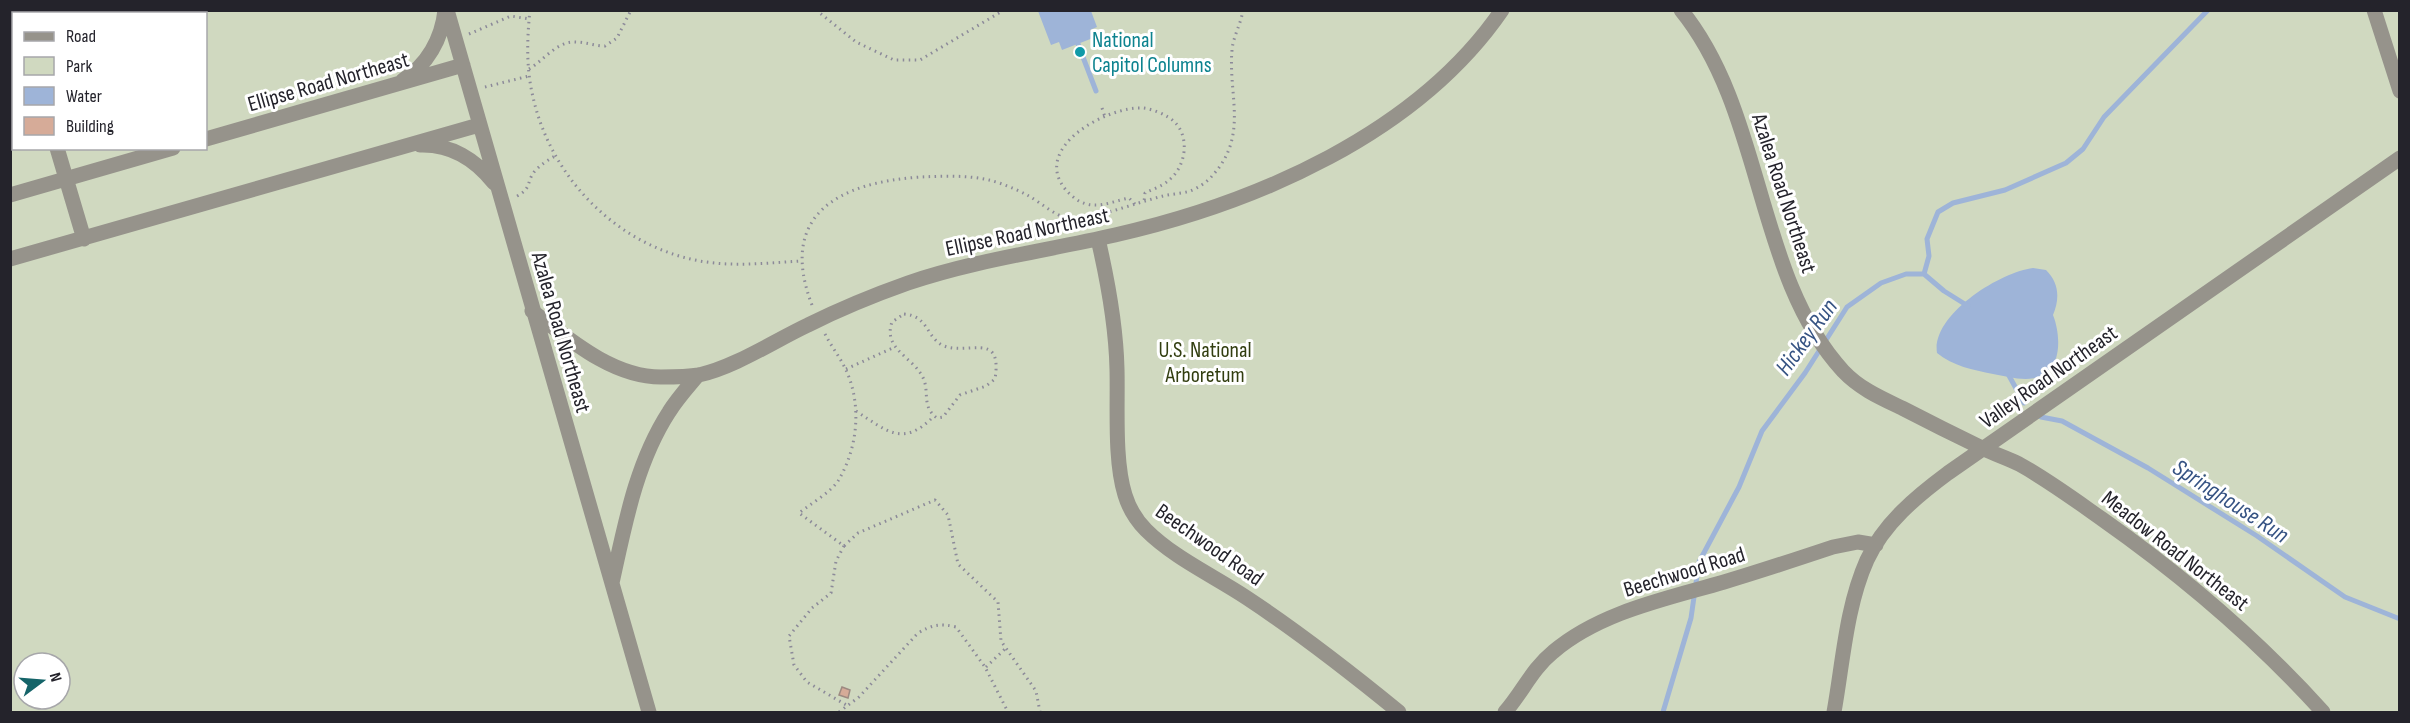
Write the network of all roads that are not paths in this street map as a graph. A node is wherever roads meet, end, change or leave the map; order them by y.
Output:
1 (446, 10) edge
2 (1502, 10) edge
3 (1682, 10) edge
4 (2374, 10) edge
5 (463, 65) junction
6 (394, 85) junction
7 (2400, 91) edge
8 (479, 125) junction
9 (207, 139) edge
10 (408, 145) junction
11 (58, 150) edge
12 (166, 150) edge
13 (2400, 158) edge
14 (66, 179) junction
15 (10, 195) edge
16 (500, 195) junction
17 (84, 239) junction
18 (1098, 239) junction
19 (10, 260) edge
20 (532, 311) junction
21 (698, 375) junction
22 (1983, 448) junction
23 (1876, 545) junction
24 (611, 585) junction
25 (649, 712) edge
26 (1399, 712) edge
27 (1505, 712) edge
28 (1834, 712) edge
29 (2323, 712) edge

1 - 5 street, Azalea Road Northeast
1 - 6 street
2 - 18 street, Ellipse Road Northeast
3 - 22 street, Azalea Road Northeast
4 - 7 street
5 - 6 street, Ellipse Road Northeast
5 - 8 street, Azalea Road Northeast
6 - 9 street, Ellipse Road Northeast
8 - 10 street
8 - 16 street, Azalea Road Northeast
10 - 16 street
10 - 17 street
11 - 14 street
12 - 14 street
13 - 22 street, Valley Road Northeast
14 - 15 street
14 - 17 street
16 - 20 street, Azalea Road Northeast
17 - 19 street
18 - 21 street, Ellipse Road Northeast
18 - 26 street, Beechwood Road
20 - 21 street, Ellipse Road Northeast
20 - 24 street, Azalea Road Northeast
21 - 24 street
22 - 23 street, Valley Road Northeast
22 - 29 street, Meadow Road Northeast
23 - 27 street, Beechwood Road
23 - 28 street, Valley Road Northeast
24 - 25 street, Azalea Road Northeast

